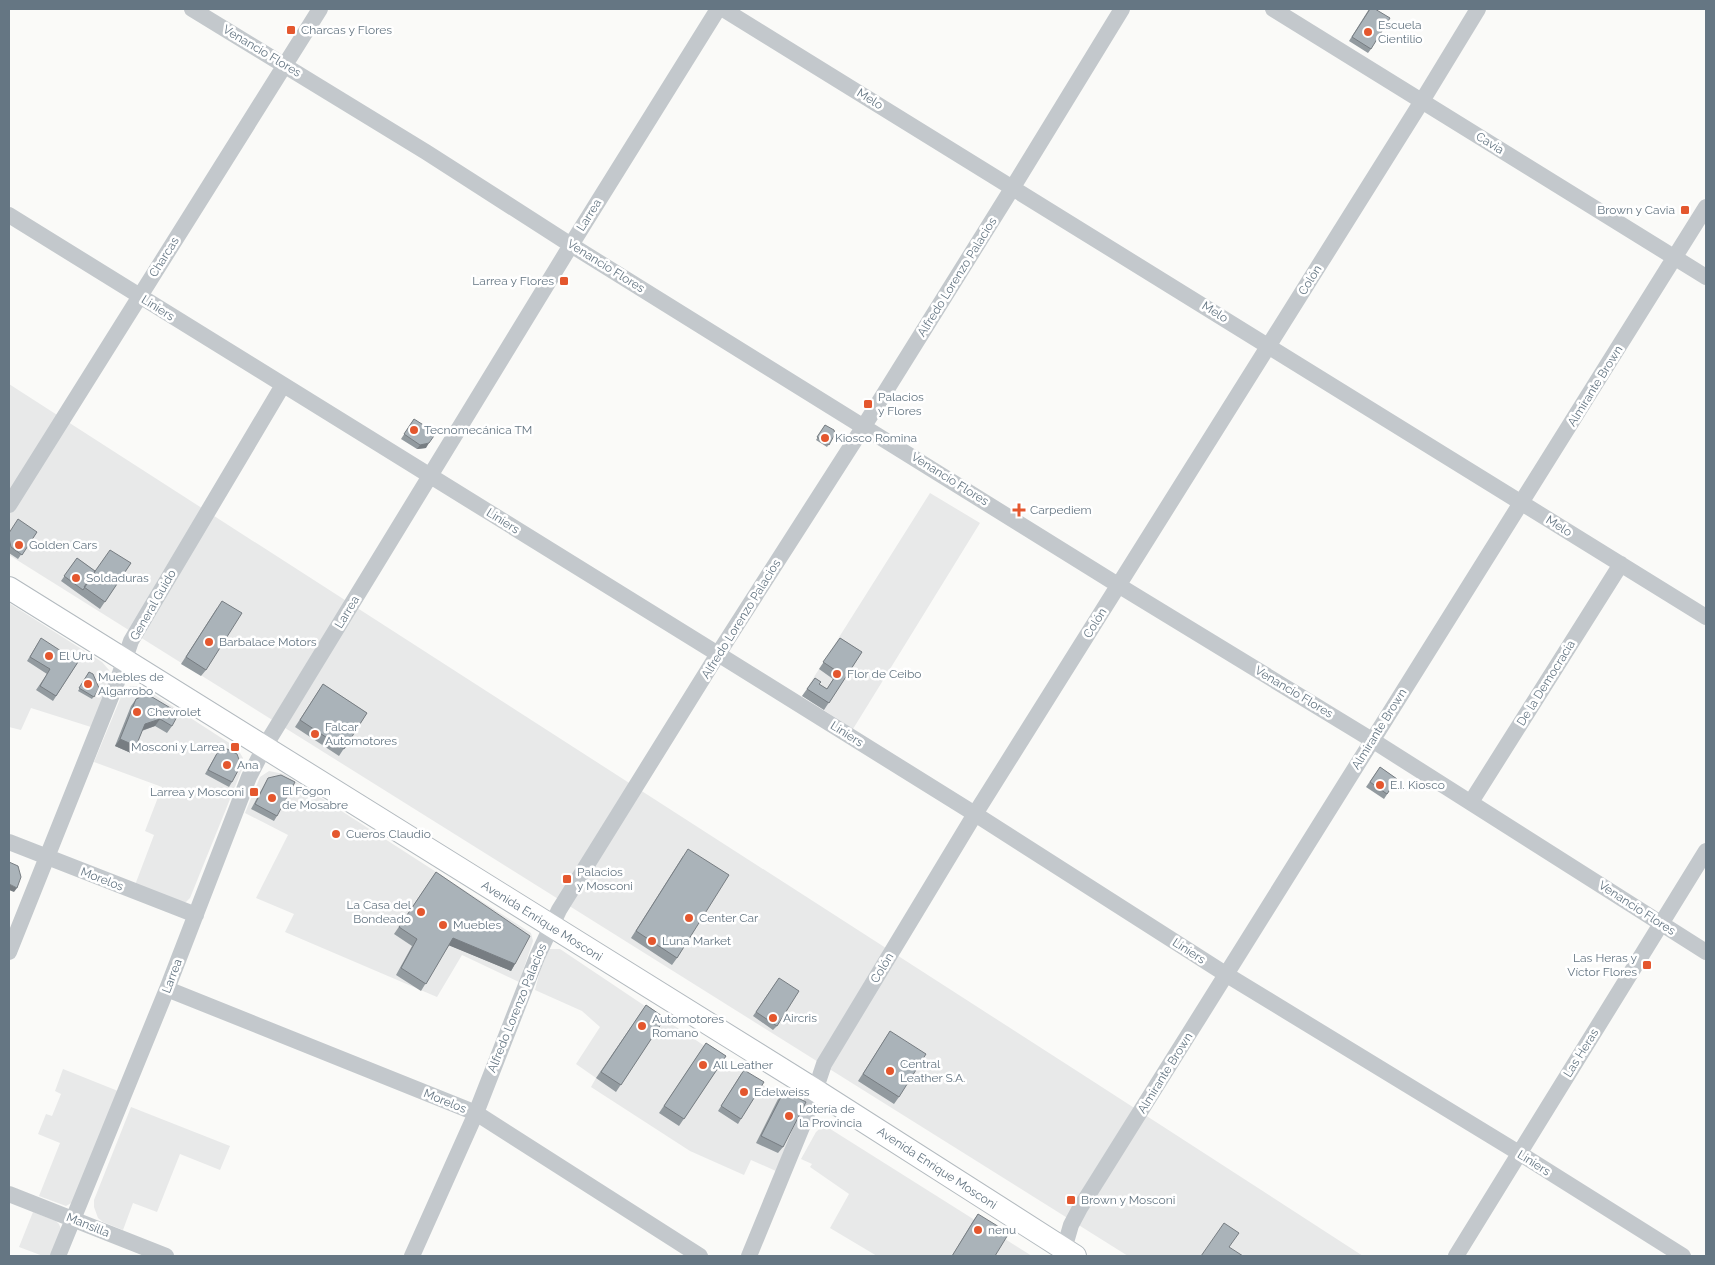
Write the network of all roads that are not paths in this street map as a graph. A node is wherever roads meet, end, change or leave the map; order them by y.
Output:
1 (192, 9) edge
2 (320, 9) edge
3 (718, 9) edge
4 (723, 9) edge
5 (1122, 9) edge
6 (1273, 9) edge
7 (1478, 9) edge
8 (285, 64) junction
9 (1422, 101) junction
10 (1013, 187) junction
11 (1706, 207) edge
12 (9, 215) edge
13 (571, 245) junction
14 (1675, 258) junction
15 (1706, 277) edge
16 (140, 296) junction
17 (1269, 346) junction
18 (283, 385) junction
19 (864, 426) junction
20 (429, 475) junction
21 (1522, 502) junction
22 (9, 505) edge
23 (1621, 564) junction
24 (1118, 585) junction
25 (9, 588) edge
26 (1706, 617) edge
27 (718, 654) junction
28 (124, 659) junction
29 (1372, 740) junction
30 (265, 746) junction
31 (1471, 802) junction
32 (974, 814) junction
33 (9, 842) edge
34 (1706, 851) edge
35 (46, 857) junction
36 (196, 915) junction
37 (1661, 924) junction
38 (550, 926) junction
39 (9, 952) edge
40 (1706, 952) edge
41 (1227, 975) junction
42 (167, 989) junction
43 (815, 1090) junction
44 (476, 1113) junction
45 (1519, 1153) junction
46 (9, 1194) edge
47 (73, 1219) junction
48 (1067, 1254) edge
49 (58, 1256) edge
50 (166, 1256) edge
51 (412, 1256) edge
52 (700, 1256) edge
53 (749, 1256) edge
54 (1456, 1256) edge
55 (1683, 1256) edge

1 - 8 street, Venancio Flores
2 - 8 street, Charcas
3 - 13 street, Larrea
4 - 10 street, Melo
5 - 10 street, Alfredo Lorenzo Palacios
6 - 9 street, Cavia
7 - 9 street, Colón
8 - 13 street, Venancio Flores
8 - 16 street, Charcas
9 - 14 street, Cavia
9 - 17 street, Colón
10 - 17 street, Melo
10 - 19 street, Alfredo Lorenzo Palacios
11 - 14 street, Almirante Brown
12 - 16 street, Liniers
13 - 19 street, Venancio Flores
13 - 20 street, Larrea
14 - 15 street, Cavia
14 - 21 street, Almirante Brown
16 - 18 street, Liniers
16 - 22 street, Charcas
17 - 21 street, Melo
17 - 24 street, Colón
18 - 20 street, Liniers
18 - 28 street, General Guido
19 - 24 street, Venancio Flores
19 - 27 street, Alfredo Lorenzo Palacios
20 - 27 street, Liniers
20 - 30 street, Larrea
21 - 23 street, Melo
21 - 29 street, Almirante Brown
23 - 26 street, Melo
23 - 31 street, De la Democracia
24 - 29 street, Venancio Flores
24 - 32 street, Colón
25 - 28 main road, Avenida Enrique Mosconi
27 - 32 street, Liniers
27 - 38 street, Alfredo Lorenzo Palacios
28 - 30 main road, Avenida Enrique Mosconi
28 - 35 street, General Guido
29 - 31 street, Venancio Flores
29 - 41 street, Almirante Brown
30 - 36 street, Larrea
30 - 38 main road, Avenida Enrique Mosconi
31 - 37 street, Venancio Flores
32 - 41 street, Liniers
32 - 43 street, Colón
33 - 35 street, Morelos
34 - 37 street, Las Heras
35 - 36 street, Morelos
35 - 39 street, General Guido
36 - 42 street, Larrea
37 - 40 street, Venancio Flores
37 - 45 street, Las Heras
38 - 43 main road, Avenida Enrique Mosconi
38 - 44 street, Alfredo Lorenzo Palacios
41 - 45 street, Liniers
41 - 48 street, Almirante Brown
42 - 44 street, Morelos
42 - 47 street, Larrea
43 - 48 main road, Avenida Enrique Mosconi
43 - 53 street, Colón
44 - 51 street, Alfredo Lorenzo Palacios
44 - 52 street, Morelos
45 - 54 street, Las Heras
45 - 55 street, Liniers
46 - 47 street, Mansilla
47 - 49 street, Larrea
47 - 50 street, Mansilla

